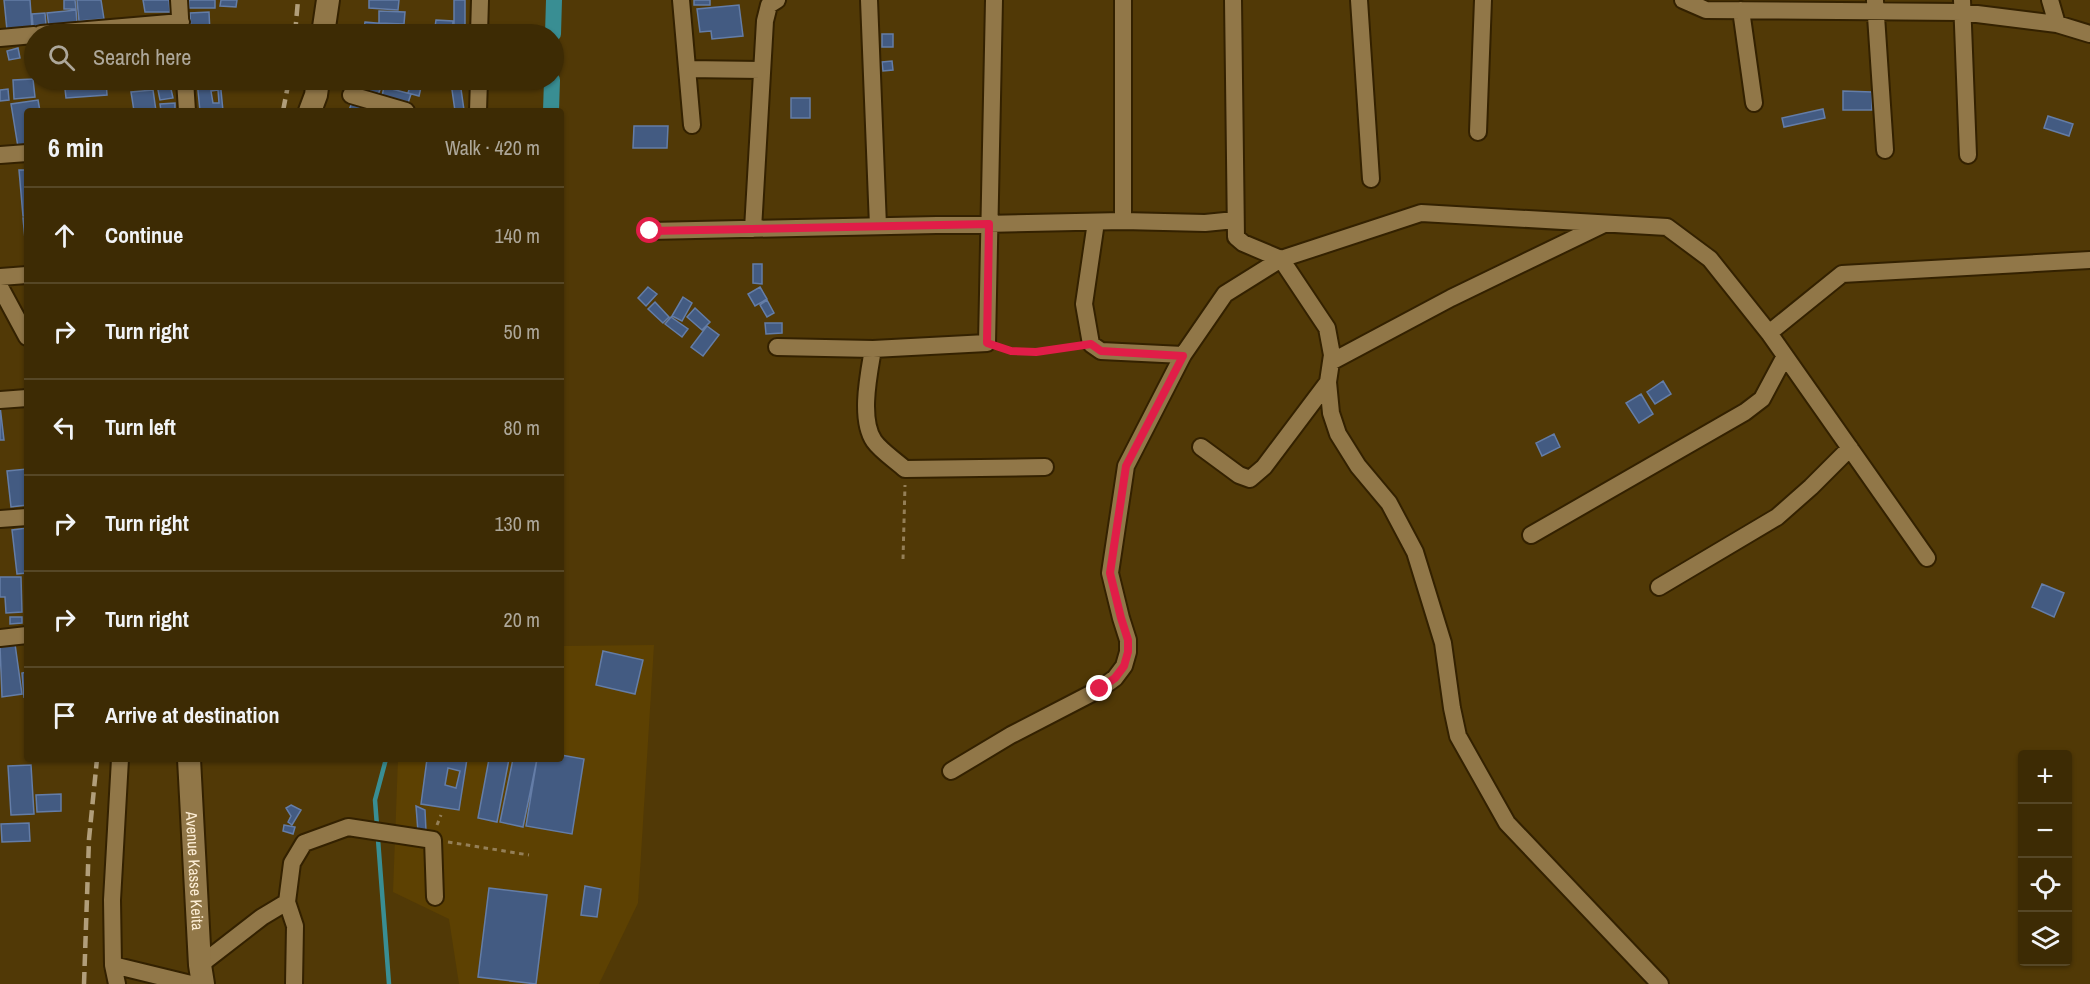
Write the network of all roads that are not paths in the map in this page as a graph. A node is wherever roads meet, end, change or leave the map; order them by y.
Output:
1 (179, 0) edge
2 (328, 0) edge
3 (480, 0) edge
4 (681, 0) edge
5 (777, 0) edge
6 (869, 0) edge
7 (994, 0) edge
8 (1123, 0) edge
9 (1233, 0) edge
10 (1359, 0) edge
11 (1483, 0) edge
12 (1683, 0) edge
13 (2050, 0) edge
14 (1874, 6) edge
15 (1962, 6) edge
16 (1741, 10) junction
17 (181, 24) edge
18 (324, 24) edge
19 (479, 24) edge
20 (2056, 24) junction
21 (2090, 34) edge
22 (24, 36) edge
23 (0, 38) edge
24 (687, 69) junction
25 (761, 70) junction
26 (186, 90) edge
27 (317, 90) edge
28 (479, 90) edge
29 (351, 95) dead end
30 (1754, 103) dead end
31 (187, 108) edge
32 (311, 108) edge
33 (396, 108) edge
34 (478, 108) edge
35 (692, 125) dead end
36 (1478, 132) dead end
37 (1886, 150) dead end
38 (24, 153) edge
39 (0, 154) edge
40 (1968, 155) dead end
41 (1371, 179) dead end
42 (1235, 220) junction
43 (1123, 221) junction
44 (1096, 222) junction
45 (989, 224) junction
46 (1605, 224) junction
47 (878, 226) junction
48 (753, 229) junction
49 (650, 231) dead end
50 (1281, 259) junction
51 (2090, 260) edge
52 (24, 275) edge
53 (0, 277) edge
54 (0, 287) edge
55 (24, 331) edge
56 (1770, 333) junction
57 (777, 347) dead end
58 (873, 349) junction
59 (1183, 356) junction
60 (1785, 356) junction
61 (1331, 362) junction
62 (1328, 382) junction
63 (24, 398) edge
64 (0, 400) edge
65 (1201, 447) dead end
66 (1850, 448) junction
67 (1045, 467) dead end
68 (24, 517) edge
69 (0, 519) edge
70 (1531, 535) dead end
71 (1927, 558) dead end
72 (1659, 587) dead end
73 (24, 635) edge
74 (0, 638) edge
75 (120, 762) edge
76 (189, 762) edge
77 (951, 771) dead end
78 (435, 897) dead end
79 (287, 902) junction
80 (113, 965) junction
81 (198, 978) edge
82 (117, 984) edge
83 (294, 984) edge
84 (1660, 984) edge

1 - 17 street
2 - 18 main road
3 - 19 street
4 - 24 street
5 - 25 street
6 - 47 street
7 - 45 street
8 - 43 street
9 - 42 street
10 - 41 street
11 - 36 street
12 - 16 street
13 - 20 street
14 - 15 street
14 - 16 street
14 - 37 street
15 - 20 street
15 - 40 street
16 - 30 street
20 - 21 street
22 - 23 street
24 - 25 street
24 - 35 street
25 - 48 street
26 - 31 street
27 - 32 main road
28 - 34 street
29 - 33 street
38 - 39 street
42 - 43 street
42 - 50 street
43 - 44 street
44 - 45 street
44 - 59 street
45 - 47 street
45 - 58 street
46 - 50 street
46 - 56 street
46 - 61 street
47 - 48 street
48 - 49 street
50 - 59 street
50 - 61 street
51 - 56 street
52 - 53 street
54 - 55 street
56 - 60 street
57 - 58 street
58 - 67 street
59 - 77 street
60 - 66 street
60 - 70 street
61 - 62 street
62 - 65 street
62 - 84 street
63 - 64 street
66 - 71 street
66 - 72 street
68 - 69 street
73 - 74 street
75 - 80 street
76 - 81 main road, Avenue Kasse Keita
78 - 79 street
79 - 81 street
79 - 83 street
80 - 81 street
80 - 82 street

